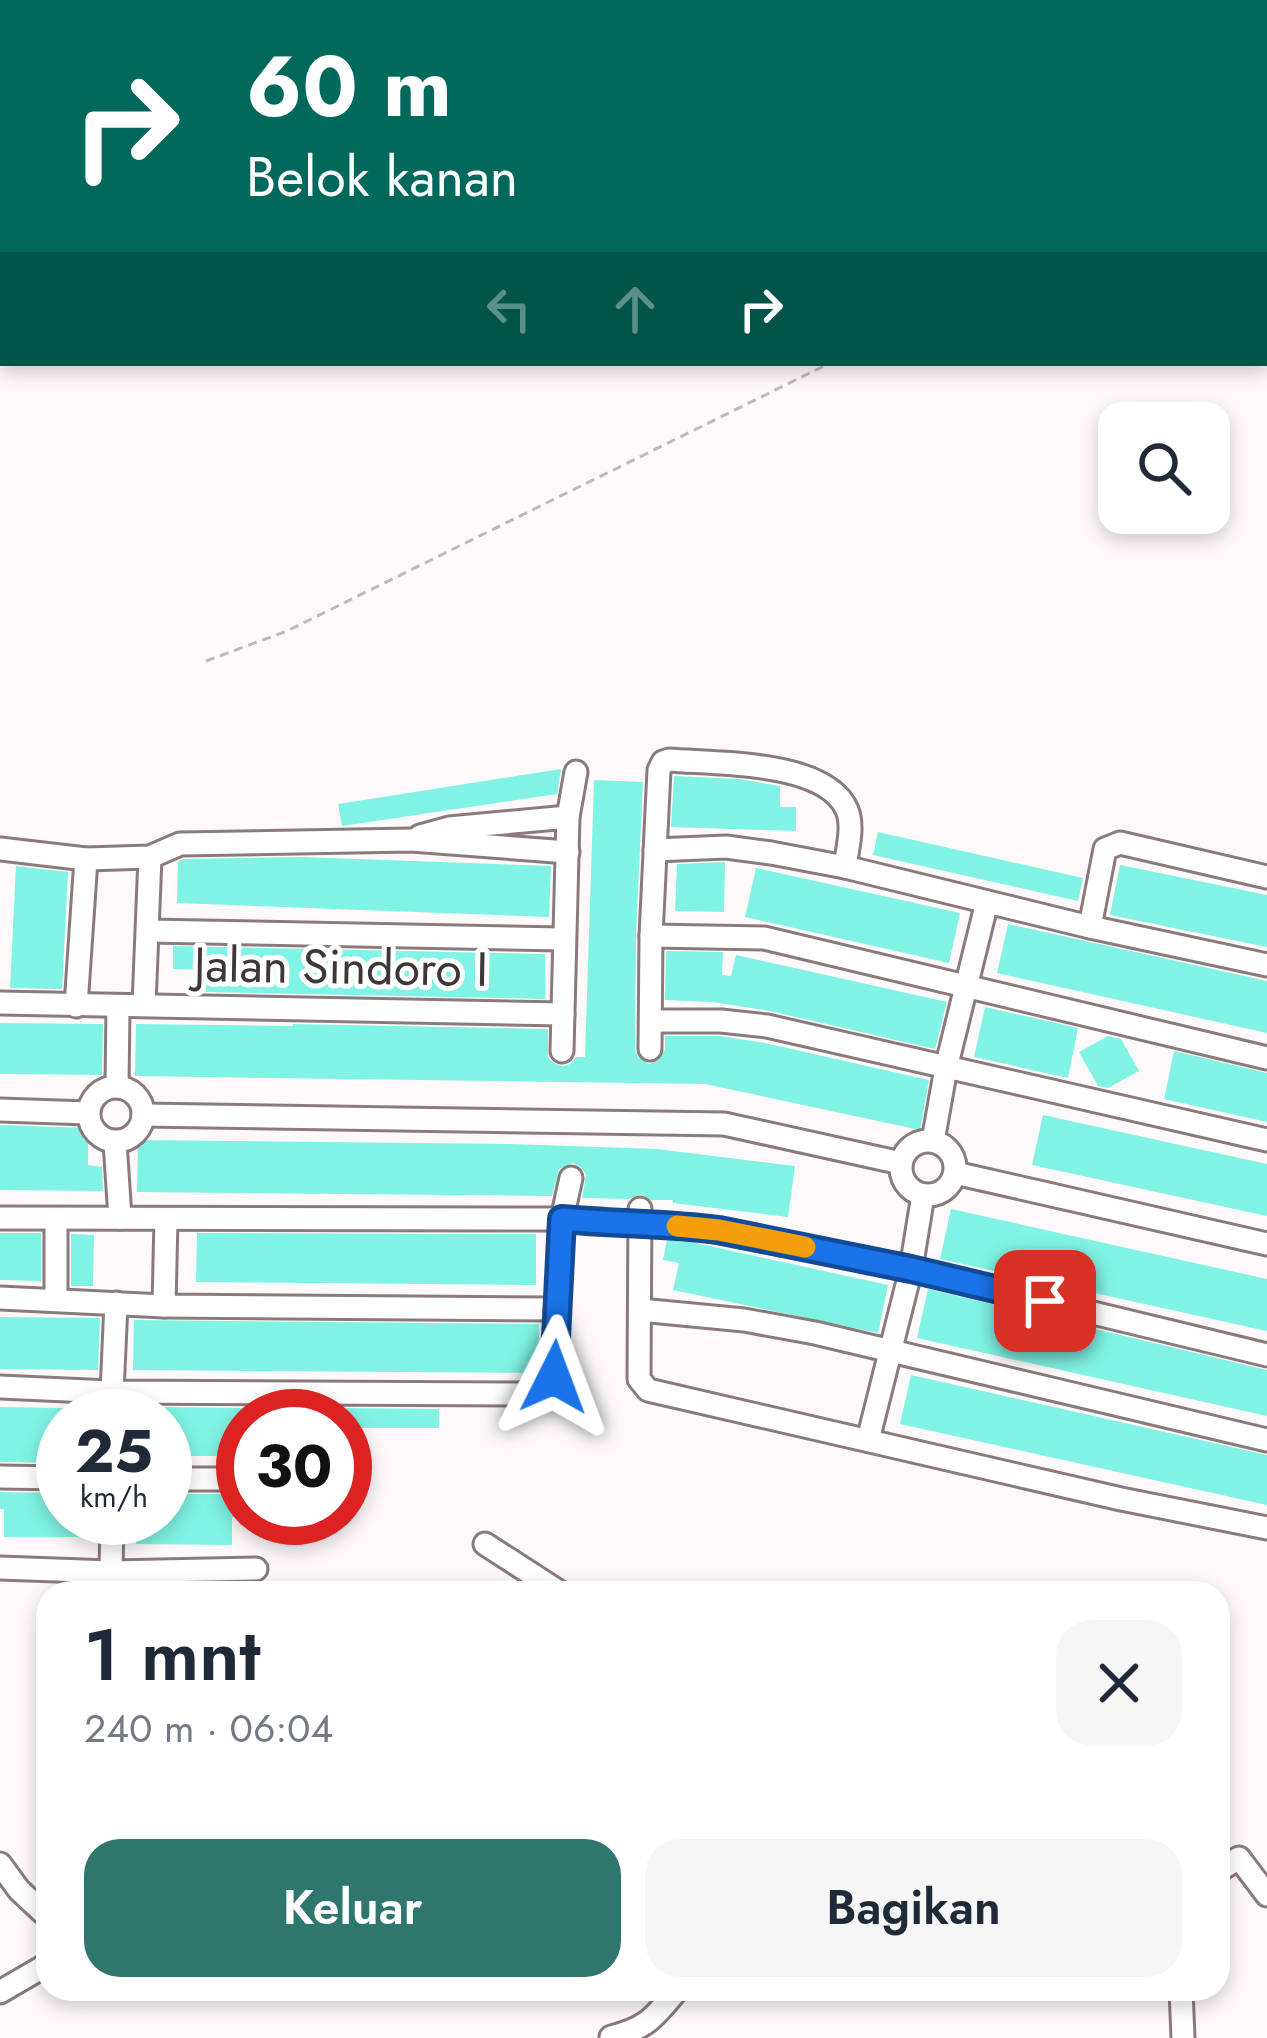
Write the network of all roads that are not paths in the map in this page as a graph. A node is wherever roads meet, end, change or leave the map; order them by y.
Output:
1 (576, 772) dead end
2 (568, 818) junction
3 (410, 840) junction
4 (0, 849) edge
5 (655, 850) junction
6 (568, 852) junction
7 (150, 856) junction
8 (86, 859) junction
9 (845, 867) junction
10 (1267, 877) edge
11 (987, 902) junction
12 (1090, 926) junction
13 (148, 931) junction
14 (651, 936) junction
15 (563, 939) junction
16 (1267, 965) edge
17 (965, 987) junction
18 (0, 1004) edge
19 (144, 1005) junction
20 (76, 1006) junction
21 (118, 1006) junction
22 (563, 1014) junction
23 (651, 1021) junction
24 (650, 1049) dead end
25 (562, 1051) dead end
26 (1267, 1058) edge
27 (946, 1068) junction
28 (117, 1087) junction
29 (0, 1110) edge
30 (88, 1113) junction
31 (143, 1115) junction
32 (1267, 1140) edge
33 (933, 1141) junction
34 (115, 1142) junction
35 (901, 1163) junction
36 (955, 1173) junction
37 (571, 1178) dead end
38 (923, 1195) junction
39 (641, 1217) junction
40 (0, 1218) edge
41 (120, 1218) junction
42 (166, 1219) junction
43 (562, 1219) junction
44 (56, 1220) junction
45 (1267, 1244) edge
46 (911, 1269) junction
47 (0, 1298) edge
48 (56, 1300) junction
49 (116, 1303) junction
50 (164, 1306) junction
51 (557, 1309) junction
52 (640, 1310) junction
53 (890, 1350) junction
54 (1267, 1355) edge
55 (0, 1387) edge
56 (44, 1389) edge
57 (110, 1389) edge
58 (192, 1392) edge
59 (868, 1440) junction
60 (1267, 1440) edge
61 (0, 1477) edge
62 (36, 1478) edge
63 (1267, 1528) edge
64 (485, 1544) dead end
65 (112, 1545) edge
66 (0, 1568) edge
67 (256, 1569) dead end
68 (111, 1572) junction
69 (542, 1581) edge
70 (0, 1864) edge
71 (1230, 1864) edge
72 (1267, 1895) edge
73 (36, 1906) edge
74 (36, 1971) edge
75 (0, 1992) edge
76 (669, 2001) edge
77 (1181, 2001) edge
78 (611, 2037) edge
79 (1183, 2038) edge

1 - 2 street
2 - 3 street
2 - 6 street
3 - 6 street
3 - 7 street
4 - 8 street
5 - 9 street
5 - 9 street
5 - 14 street
6 - 15 street
7 - 8 street
7 - 13 street
8 - 20 street
9 - 11 street
10 - 12 street
11 - 12 street
11 - 17 street
12 - 16 street
13 - 15 street
13 - 19 street
14 - 17 street
14 - 23 street
15 - 22 street
17 - 26 street
17 - 27 street
18 - 20 street, Jalan Sindoro I
19 - 21 street, Jalan Sindoro I
19 - 22 street, Jalan Sindoro I
20 - 21 street, Jalan Sindoro I
21 - 28 street
22 - 25 street
23 - 24 street
23 - 27 street
27 - 32 street
27 - 33 street
28 - 30 street
28 - 31 street
29 - 30 street
30 - 34 street
31 - 34 street
31 - 35 street
33 - 35 street
33 - 36 street
34 - 41 street
35 - 38 street
36 - 38 street
36 - 45 street
37 - 43 street
38 - 46 street
39 - 43 street
39 - 46 street
39 - 52 street
40 - 44 street
41 - 42 street
41 - 44 street
42 - 43 street
42 - 50 street
43 - 51 street
44 - 48 street
46 - 53 street
46 - 54 street
47 - 48 street
48 - 49 street
49 - 50 street
49 - 57 street
50 - 51 street
51 - 58 street
52 - 53 street
52 - 59 street
53 - 59 street
53 - 60 street
55 - 56 street
59 - 63 street
61 - 62 street
64 - 69 street
65 - 68 street
66 - 68 street
67 - 68 street
70 - 73 street
71 - 72 street
74 - 75 street
76 - 78 street
77 - 79 street

